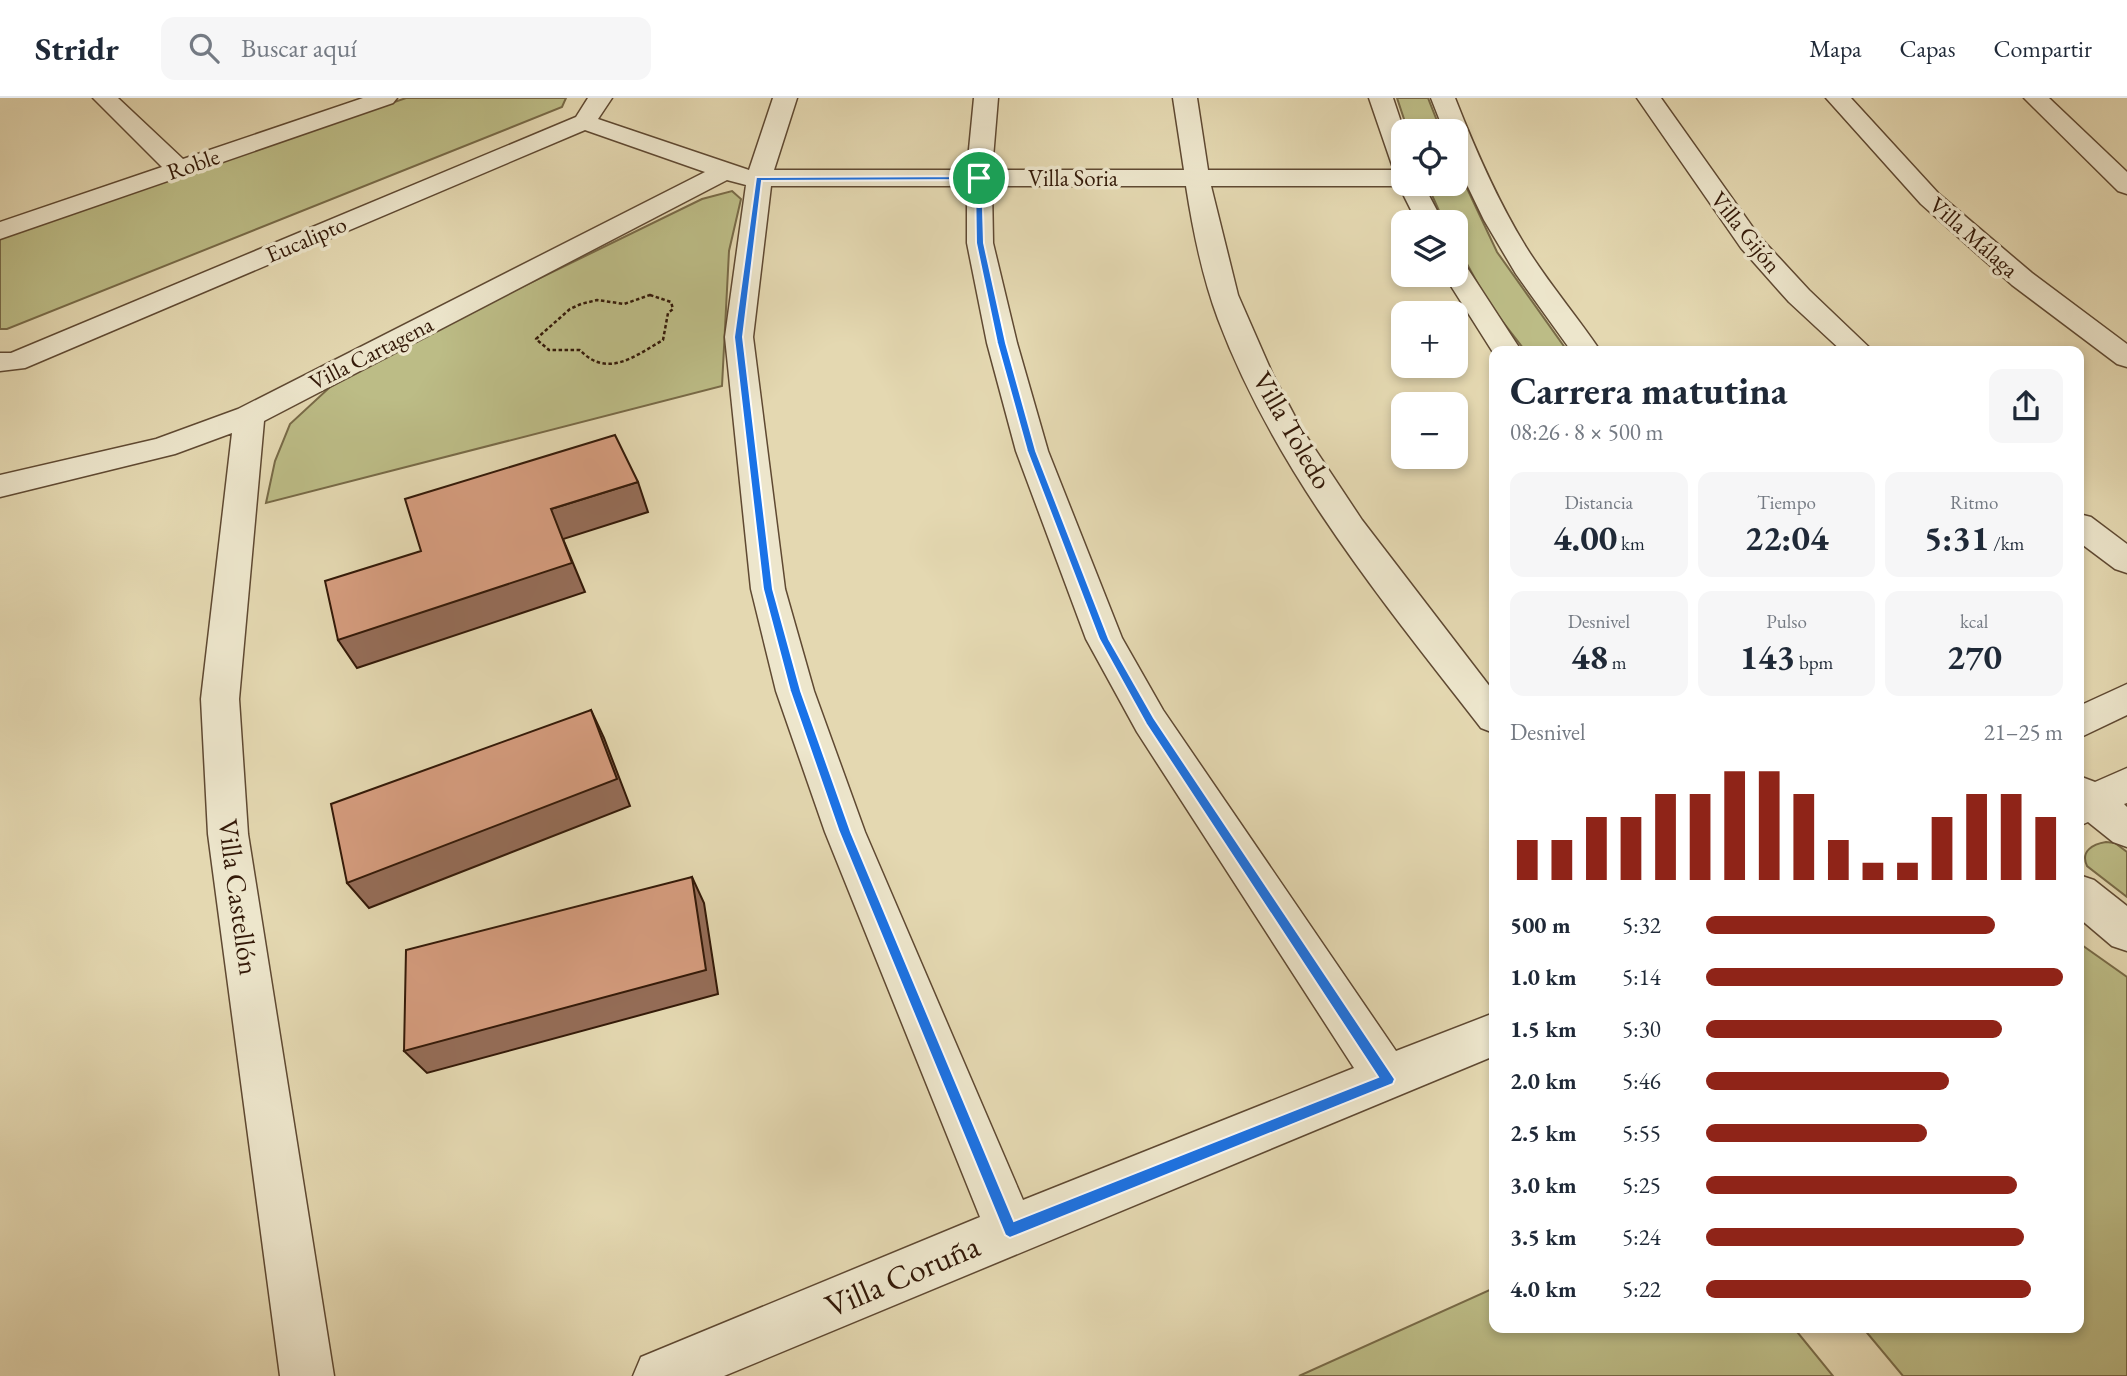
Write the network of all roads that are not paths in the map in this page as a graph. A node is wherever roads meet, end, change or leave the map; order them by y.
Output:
1 (105, 98) edge
2 (600, 98) edge
3 (785, 98) edge
4 (986, 98) edge
5 (1185, 98) edge
6 (1381, 98) edge
7 (1443, 98) edge
8 (1649, 98) edge
9 (1838, 98) edge
10 (2036, 98) edge
11 (376, 99) edge
12 (1451, 119) edge
13 (584, 122) junction
14 (1391, 127) edge
15 (179, 169) junction
16 (723, 172) junction
17 (979, 178) junction
18 (1197, 178) junction
19 (1391, 178) edge
20 (759, 179) junction
21 (1468, 182) edge
22 (2127, 186) edge
23 (0, 231) edge
24 (1466, 287) edge
25 (1504, 346) edge
26 (1582, 346) edge
27 (1853, 346) edge
28 (2127, 358) edge
29 (7, 362) edge
30 (0, 391) edge
31 (248, 416) junction
32 (0, 486) edge
33 (2084, 529) edge
34 (2127, 561) edge
35 (2127, 698) edge
36 (1489, 713) edge
37 (2084, 720) edge
38 (2127, 784) edge
39 (2084, 801) edge
40 (2084, 802) edge
41 (2127, 830) edge
42 (2084, 897) edge
43 (2127, 932) edge
44 (1489, 1036) edge
45 (1388, 1079) junction
46 (1010, 1230) junction
47 (307, 1376) edge
48 (660, 1376) edge

1 - 15 street
2 - 13 street
3 - 20 street
4 - 17 street
5 - 18 street, Villa Toledo
6 - 14 street
7 - 12 street
8 - 27 street, Villa Gijón
9 - 28 street, Villa Málaga
10 - 22 street
11 - 15 street, Roble
13 - 16 street, Villa Soria
13 - 29 street, Eucalipto
15 - 23 street, Roble
16 - 20 street, Villa Soria
16 - 31 street, Villa Cartagena
17 - 18 street, Villa Soria
17 - 20 street, Villa Soria
17 - 45 street
18 - 19 street, Villa Soria
18 - 36 street, Villa Toledo
20 - 46 street
21 - 26 street
24 - 25 street
29 - 30 street
31 - 32 street, Villa Cartagena
31 - 47 street, Villa Castellón
33 - 34 street
35 - 37 street
38 - 39 street
40 - 41 street
42 - 43 street
44 - 45 street, Villa Coruña
45 - 46 street, Villa Coruña
46 - 48 street, Villa Coruña

